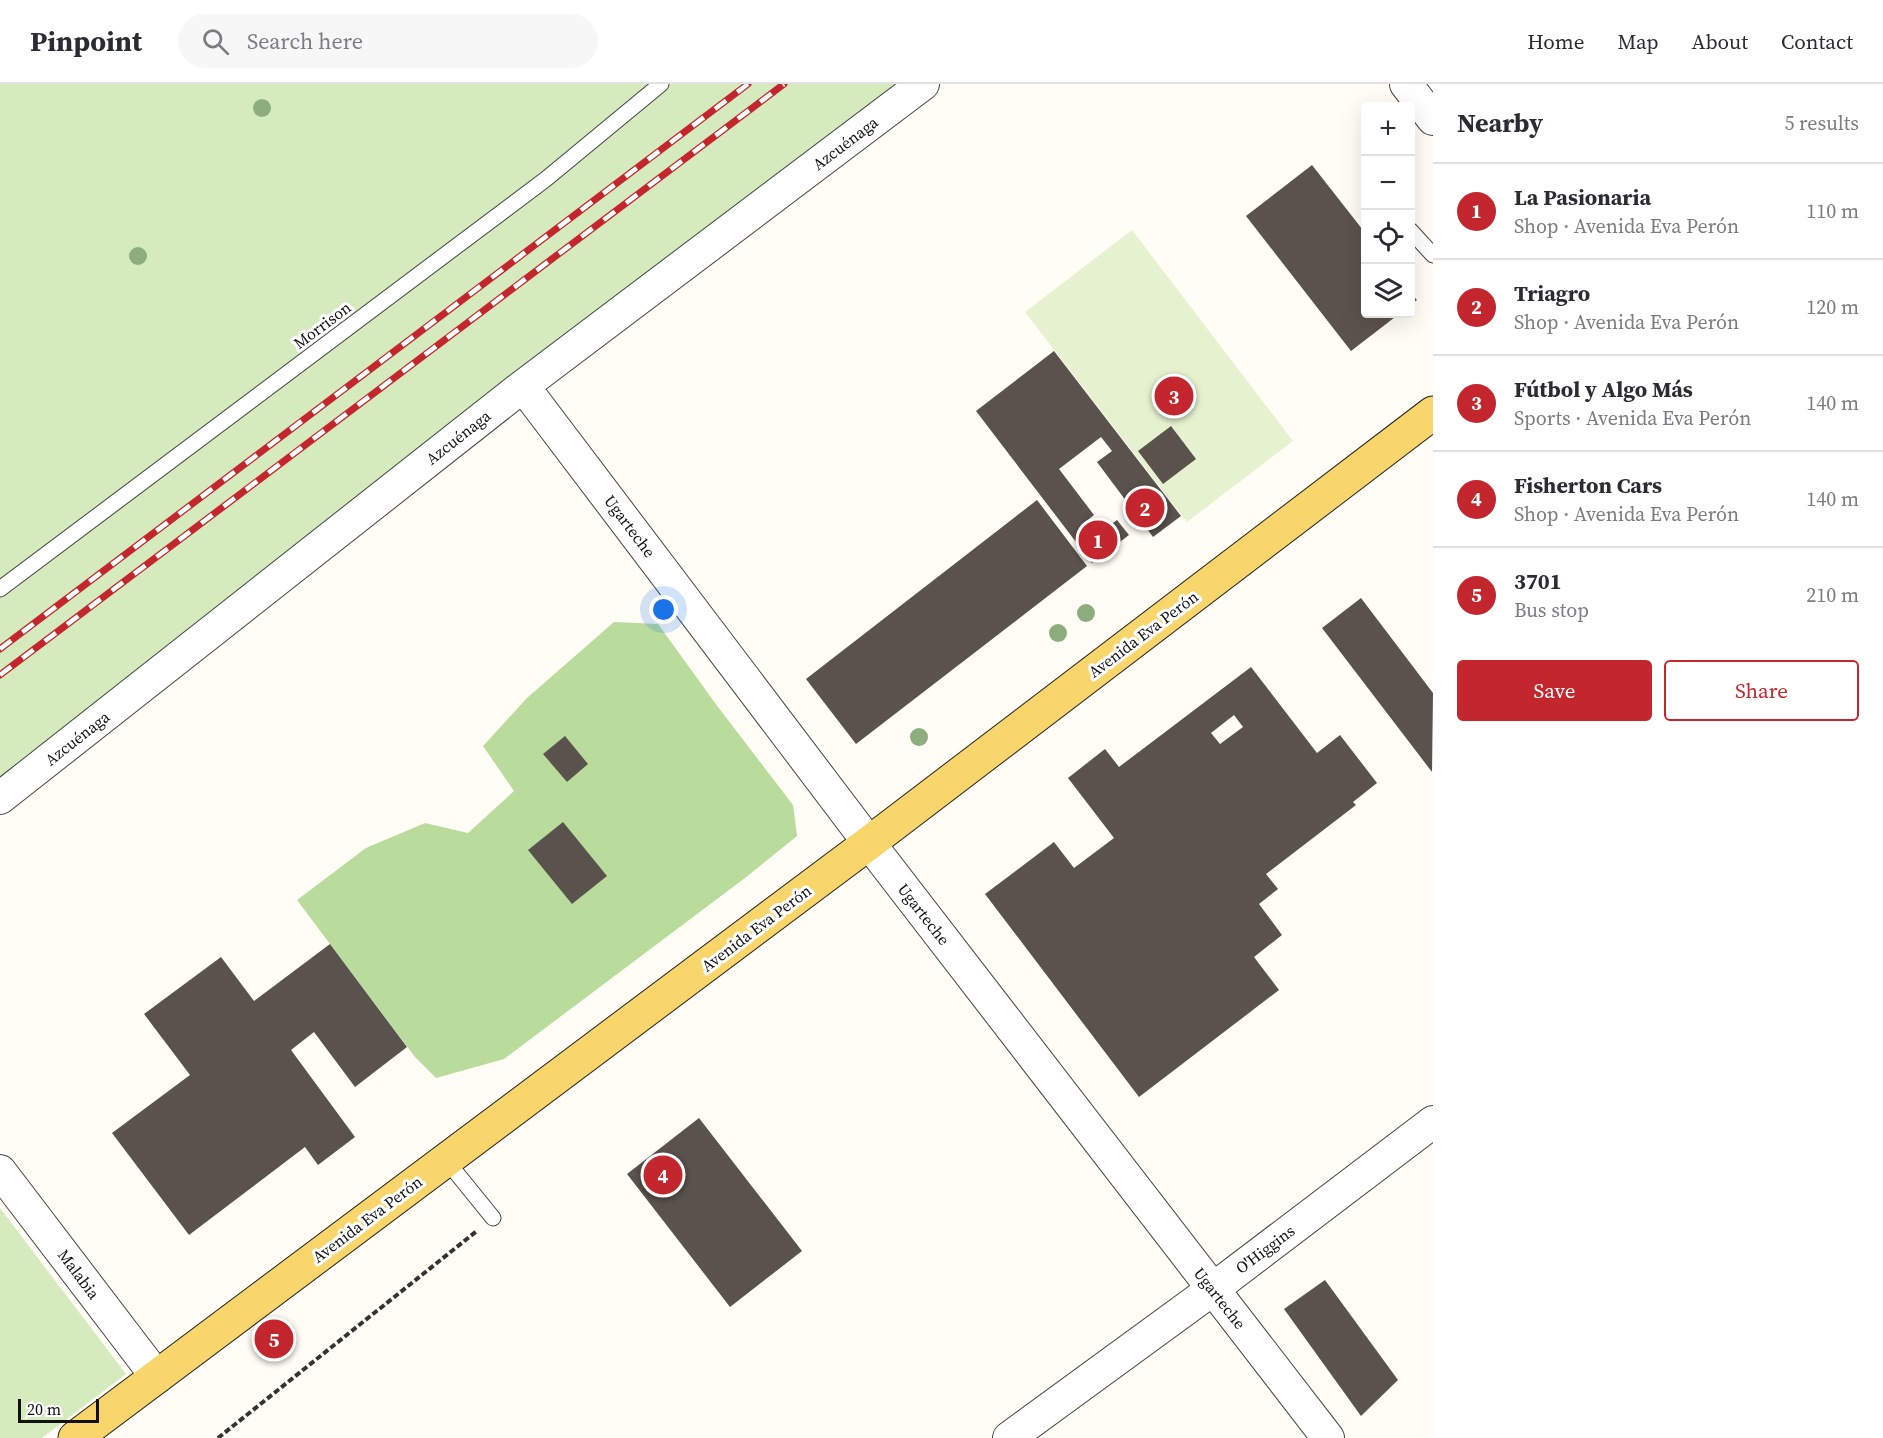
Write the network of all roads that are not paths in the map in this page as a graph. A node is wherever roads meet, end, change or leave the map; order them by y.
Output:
1 (661, 84) edge
2 (923, 84) edge
3 (1415, 235) edge
4 (1433, 255) edge
5 (524, 386) junction
6 (1433, 413) edge
7 (0, 589) edge
8 (0, 798) edge
9 (869, 843) junction
10 (1433, 1122) edge
11 (446, 1160) junction
12 (0, 1171) edge
13 (493, 1218) road end
14 (1213, 1288) junction
15 (157, 1377) junction
16 (75, 1438) edge
17 (1009, 1438) edge
18 (1328, 1438) edge

1 - 7 lane, Morrison
2 - 5 street, Azcuénaga
3 - 4 lane
5 - 8 street, Azcuénaga
5 - 9 street, Ugarteche
6 - 9 main road, Avenida Eva Perón
9 - 11 main road, Avenida Eva Perón
9 - 14 street, Ugarteche
10 - 14 street, O'Higgins
11 - 13 lane
11 - 15 main road, Avenida Eva Perón
12 - 15 street, Malabia
14 - 17 street, O'Higgins
14 - 18 street, Ugarteche
15 - 16 main road, Avenida Eva Perón

